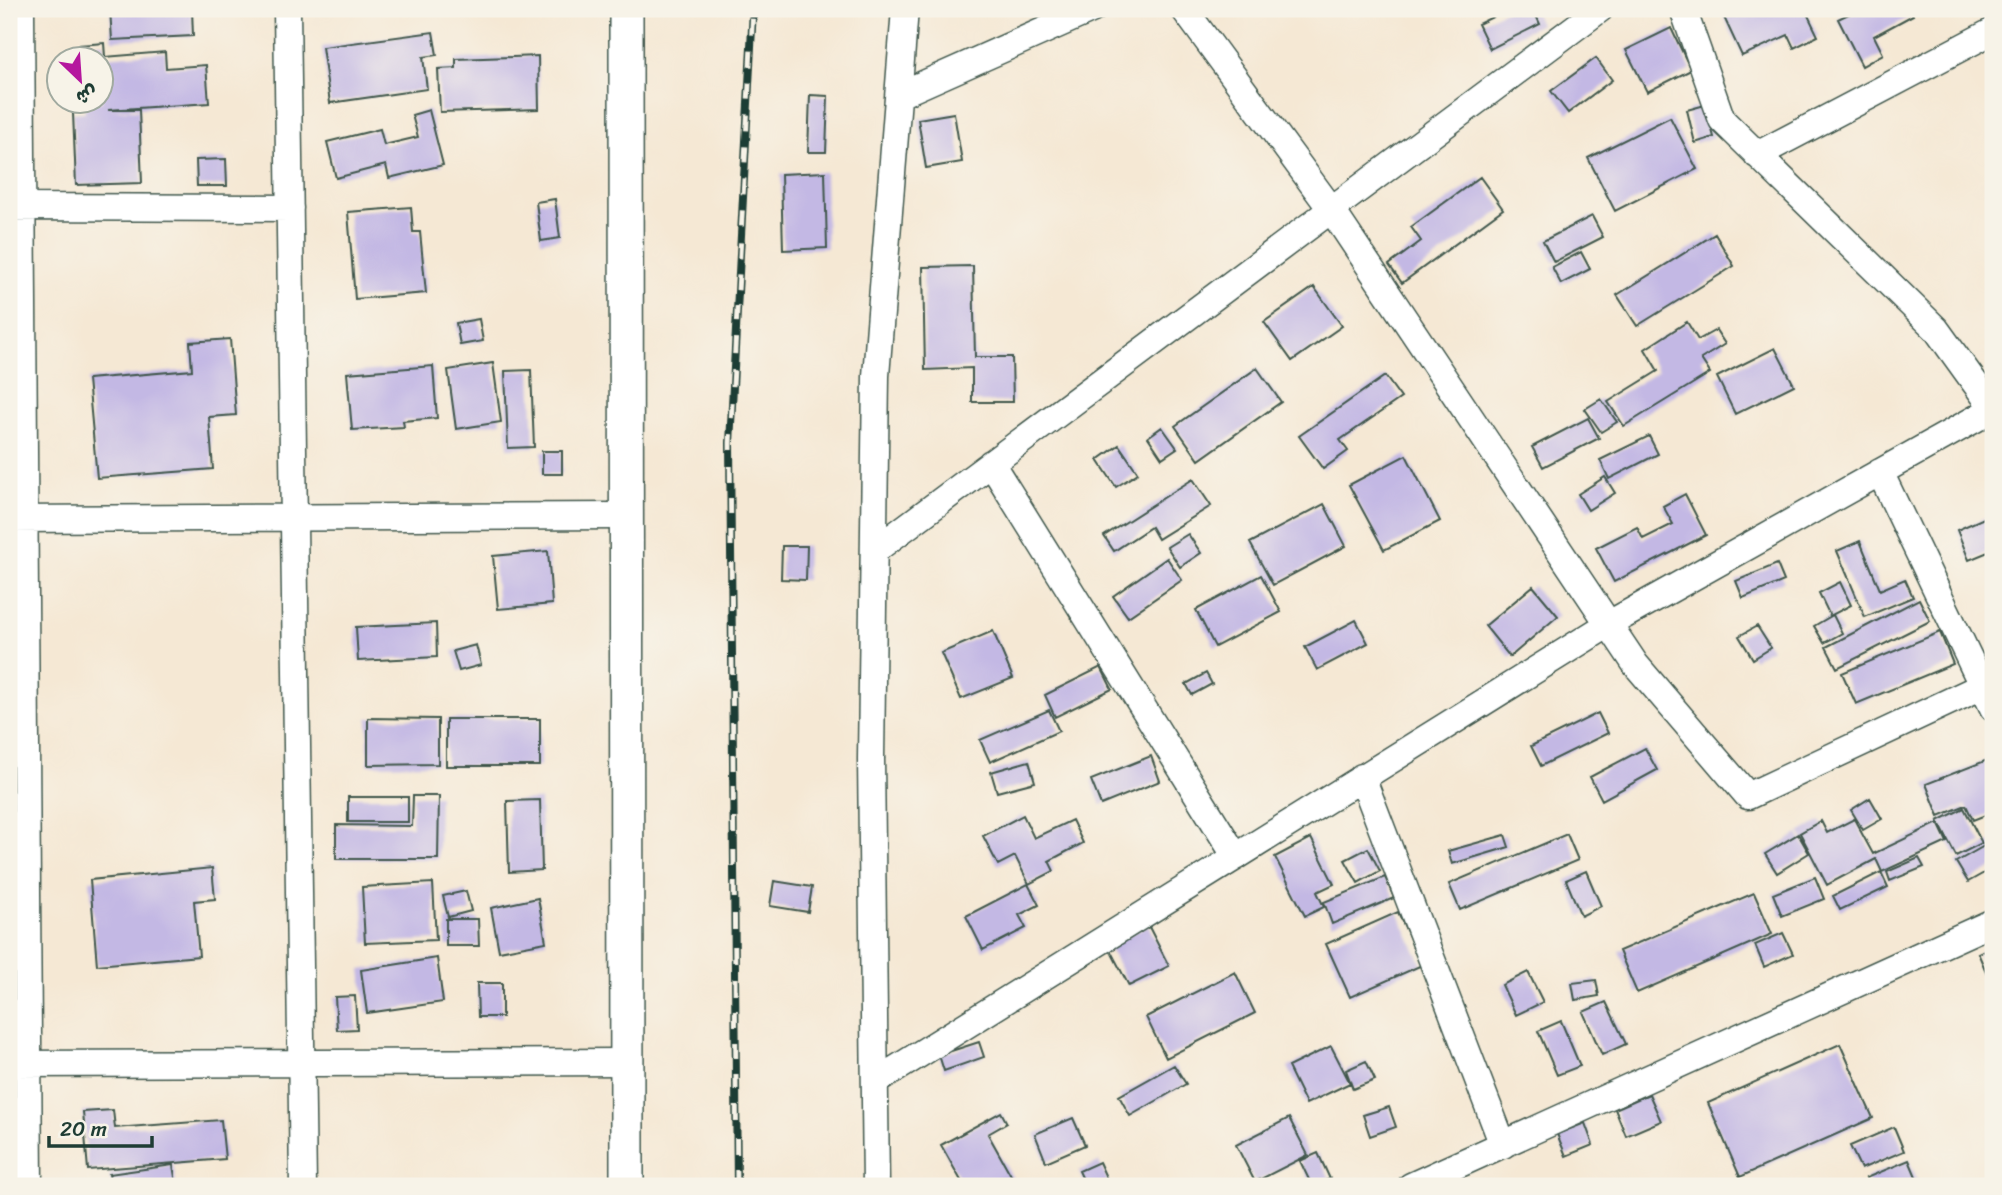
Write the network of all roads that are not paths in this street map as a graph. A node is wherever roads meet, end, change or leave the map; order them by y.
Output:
1 (21, 9) edge
2 (287, 9) edge
3 (626, 9) edge
4 (905, 9) edge
5 (1093, 9) edge
6 (1184, 9) edge
7 (1600, 9) edge
8 (1684, 9) edge
9 (1993, 31) edge
10 (899, 95) junction
11 (1757, 155) junction
12 (15, 207) edge
13 (290, 208) junction
14 (1331, 209) junction
15 (1993, 409) edge
16 (991, 463) junction
17 (1881, 472) junction
18 (627, 516) junction
19 (294, 518) junction
20 (17, 519) edge
21 (874, 551) junction
22 (1609, 624) junction
23 (1990, 691) edge
24 (1362, 778) junction
25 (1236, 857) junction
26 (1993, 922) edge
27 (627, 1062) junction
28 (301, 1063) junction
29 (18, 1064) edge
30 (875, 1082) junction
31 (1503, 1145) junction
32 (29, 1186) edge
33 (303, 1186) edge
34 (627, 1186) edge
35 (876, 1186) edge
36 (1411, 1186) edge

1 - 12 street
2 - 13 street
3 - 18 street
4 - 10 street
5 - 10 street
6 - 14 street
7 - 14 street
8 - 11 street
9 - 11 street
10 - 21 street
11 - 15 street
12 - 13 street
12 - 20 street
13 - 19 street
14 - 16 street
14 - 22 street
15 - 17 street
16 - 21 street
16 - 25 street
17 - 22 street
17 - 23 street
18 - 19 street
18 - 27 street
19 - 20 street
19 - 28 street
20 - 29 street
21 - 30 street
22 - 23 street
22 - 24 street
24 - 25 street
24 - 31 street
25 - 30 street
26 - 31 street
27 - 28 street
27 - 34 street
28 - 29 street
28 - 33 street
29 - 32 street
30 - 35 street
31 - 36 street

